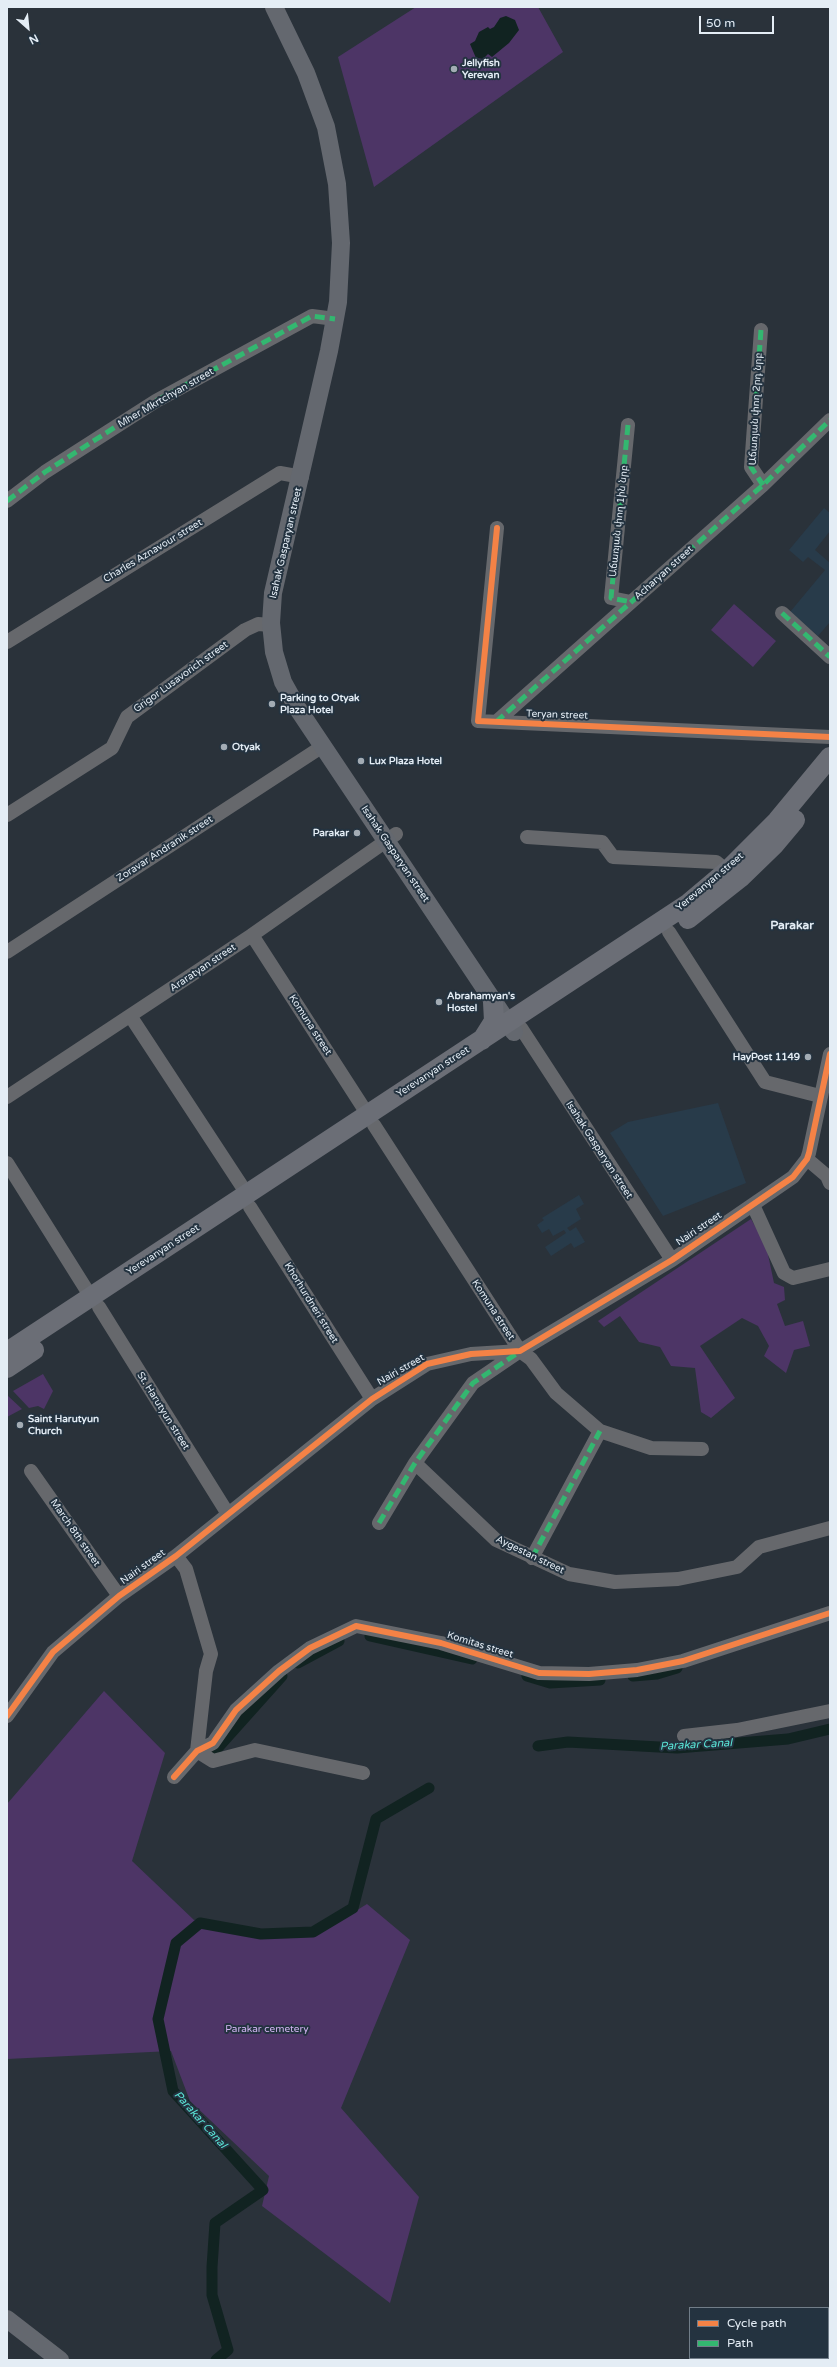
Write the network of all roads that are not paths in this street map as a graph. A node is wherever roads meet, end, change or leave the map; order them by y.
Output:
1 (274, 7) edge
2 (287, 7) edge
3 (335, 319) junction
4 (761, 330) dead end
5 (830, 420) edge
6 (628, 425) dead end
7 (302, 477) junction
8 (763, 485) junction
9 (7, 501) edge
10 (497, 528) dead end
11 (631, 602) junction
12 (782, 613) dead end
13 (271, 625) junction
14 (7, 642) edge
15 (830, 656) edge
16 (496, 722) junction
17 (830, 737) edge
18 (323, 746) junction
19 (830, 757) edge
20 (830, 778) edge
21 (7, 816) edge
22 (527, 837) dead end
23 (391, 838) junction
24 (727, 871) junction
25 (669, 932) junction
26 (252, 935) junction
27 (7, 952) edge
28 (494, 1002) junction
29 (131, 1017) junction
30 (517, 1028) junction
31 (482, 1040) junction
32 (830, 1054) edge
33 (820, 1096) junction
34 (7, 1097) edge
35 (371, 1120) junction
36 (806, 1160) junction
37 (7, 1162) edge
38 (830, 1183) edge
39 (249, 1201) junction
40 (753, 1205) junction
41 (672, 1260) junction
42 (830, 1269) edge
43 (95, 1302) junction
44 (520, 1351) junction
45 (7, 1352) edge
46 (7, 1368) edge
47 (372, 1399) junction
48 (600, 1431) junction
49 (702, 1449) dead end
50 (415, 1464) junction
51 (31, 1471) dead end
52 (228, 1514) junction
53 (379, 1523) dead end
54 (830, 1528) edge
55 (176, 1556) junction
56 (532, 1558) junction
57 (120, 1596) junction
58 (830, 1613) edge
59 (830, 1711) edge
60 (7, 1716) edge
61 (684, 1736) dead end
62 (197, 1751) junction
63 (363, 1773) dead end
64 (174, 1777) dead end
65 (7, 2319) edge
66 (60, 2360) edge

1 - 3 main road, Isahak Gasparyan street
2 - 23 main road, Isahak Gasparyan street
3 - 7 main road, Isahak Gasparyan street
3 - 9 street, Mher Mkrtchyan street
4 - 8 street, Աճառյան փող 2րդ նրբ
5 - 8 street, Acharyan street
6 - 11 street, Աճառյան փող 1ին նրբ
7 - 13 main road, Isahak Gasparyan street
7 - 14 street, Charles Aznavour street
8 - 11 street, Acharyan street
10 - 16 street, Teryan street
11 - 16 street, Acharyan street
12 - 15 street
13 - 18 main road, Isahak Gasparyan street
13 - 21 street, Grigor Lusavorich street
16 - 17 street, Teryan street
18 - 23 main road, Isahak Gasparyan street
18 - 27 street, Zoravar Andranik street
19 - 24 highway, Yerevanyan street
20 - 25 highway, Yerevanyan street
22 - 24 street
23 - 26 street, Araratyan street
23 - 28 main road, Isahak Gasparyan street
23 - 30 main road, Isahak Gasparyan street
24 - 30 highway, Yerevanyan street
25 - 30 highway, Yerevanyan street
25 - 33 street
26 - 29 street, Araratyan street
26 - 35 street, Komuna street
28 - 30 main road, Isahak Gasparyan street
28 - 31 highway
29 - 34 street, Araratyan street
29 - 39 street, Khorhurdneri street
30 - 31 highway, Yerevanyan street
30 - 35 highway, Yerevanyan street
30 - 41 street, Isahak Gasparyan street
31 - 35 highway, Yerevanyan street
32 - 33 street, Nairi street
33 - 36 street, Nairi street
35 - 39 highway, Yerevanyan street
35 - 44 street, Komuna street
36 - 38 street
36 - 40 street, Nairi street
37 - 43 street, St. Harutyun street
39 - 43 highway, Yerevanyan street
39 - 47 street, Khorhurdneri street
40 - 41 street, Nairi street
40 - 42 street
41 - 44 street, Nairi street
43 - 45 highway, Yerevanyan street
43 - 46 highway, Yerevanyan street
43 - 52 street, St. Harutyun street
44 - 47 street, Nairi street
44 - 48 street, Komuna street
44 - 50 street
47 - 52 street, Nairi street
48 - 49 street, Komuna street
48 - 56 street
50 - 53 street
50 - 56 street, Aygestan street
51 - 57 street, March 8th street
52 - 55 street, Nairi street
54 - 56 street, Aygestan street
55 - 57 street, Nairi street
55 - 62 street
57 - 60 street, Nairi street
58 - 62 street, Komitas street
59 - 61 street
62 - 63 street
62 - 64 street, Komitas street
65 - 66 main road

